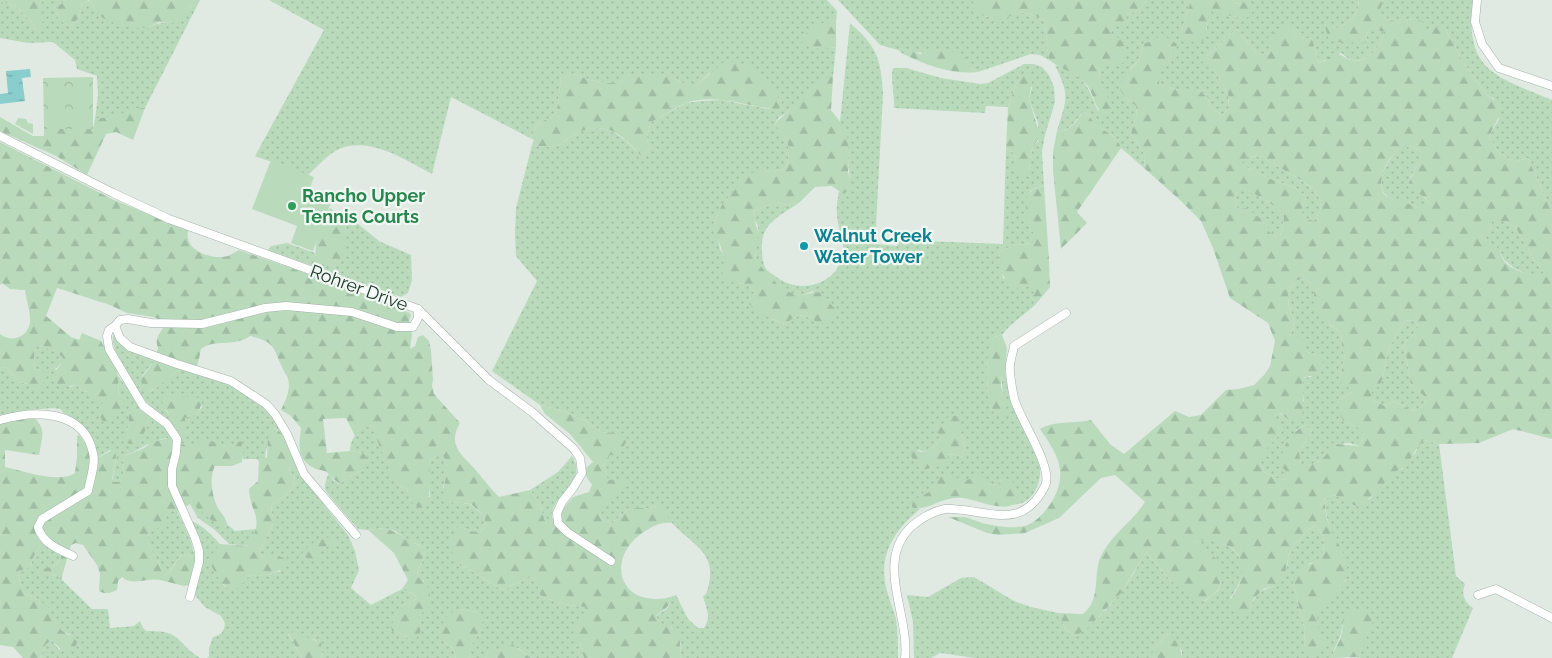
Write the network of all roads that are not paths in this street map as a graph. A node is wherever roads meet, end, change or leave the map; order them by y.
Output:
1 (1477, 0) edge
2 (1552, 86) edge
3 (0, 136) edge
4 (418, 309) junction
5 (1066, 313) dead end
6 (114, 326) junction
7 (0, 420) edge
8 (356, 535) dead end
9 (73, 556) dead end
10 (611, 561) dead end
11 (1478, 595) dead end
12 (190, 597) dead end
13 (1552, 618) edge
14 (905, 658) edge

1 - 2 street
3 - 4 street, Rohrer Drive
4 - 6 street
4 - 10 street, Rohrer Drive
5 - 14 street
6 - 8 street
6 - 12 street
7 - 9 street
11 - 13 street

